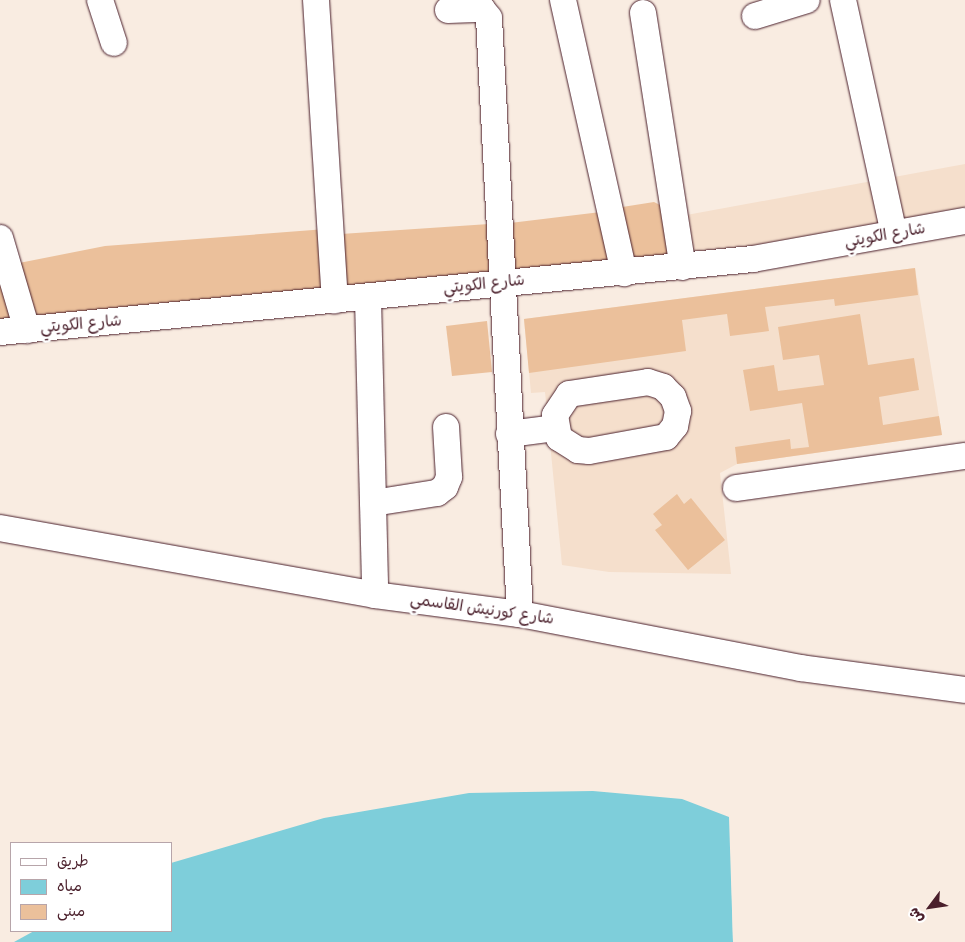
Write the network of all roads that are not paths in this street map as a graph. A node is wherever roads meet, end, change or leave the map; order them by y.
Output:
1 (100, 0) edge
2 (316, 0) edge
3 (563, 0) edge
4 (807, 0) edge
5 (843, 0) edge
6 (448, 10) dead end
7 (644, 13) dead end
8 (755, 16) dead end
9 (114, 43) dead end
10 (965, 221) edge
11 (894, 234) junction
12 (0, 238) edge
13 (683, 267) junction
14 (624, 274) junction
15 (499, 283) junction
16 (368, 298) junction
17 (335, 300) junction
18 (27, 330) junction
19 (0, 332) edge
20 (446, 427) dead end
21 (555, 428) dead end
22 (508, 434) junction
23 (965, 456) edge
24 (736, 488) dead end
25 (373, 503) junction
26 (0, 528) edge
27 (375, 595) junction
28 (520, 614) junction
29 (965, 690) edge

1 - 9 street
2 - 17 street
3 - 14 street
4 - 8 street
5 - 11 street
6 - 15 street
7 - 13 street
10 - 11 street, شارع الكويتي
11 - 13 street, شارع الكويتي
12 - 18 street
13 - 14 street, شارع الكويتي
14 - 15 street, شارع الكويتي
15 - 16 street, شارع الكويتي
15 - 22 street
16 - 17 street, شارع الكويتي
16 - 25 street
17 - 18 street, شارع الكويتي
18 - 19 street, شارع الكويتي
20 - 25 street
21 - 22 street
22 - 28 street
23 - 24 street
25 - 27 street
26 - 27 street, شارع كورنيش القاسمي
27 - 28 street, شارع كورنيش القاسمي
28 - 29 street, شارع كورنيش القاسمي

